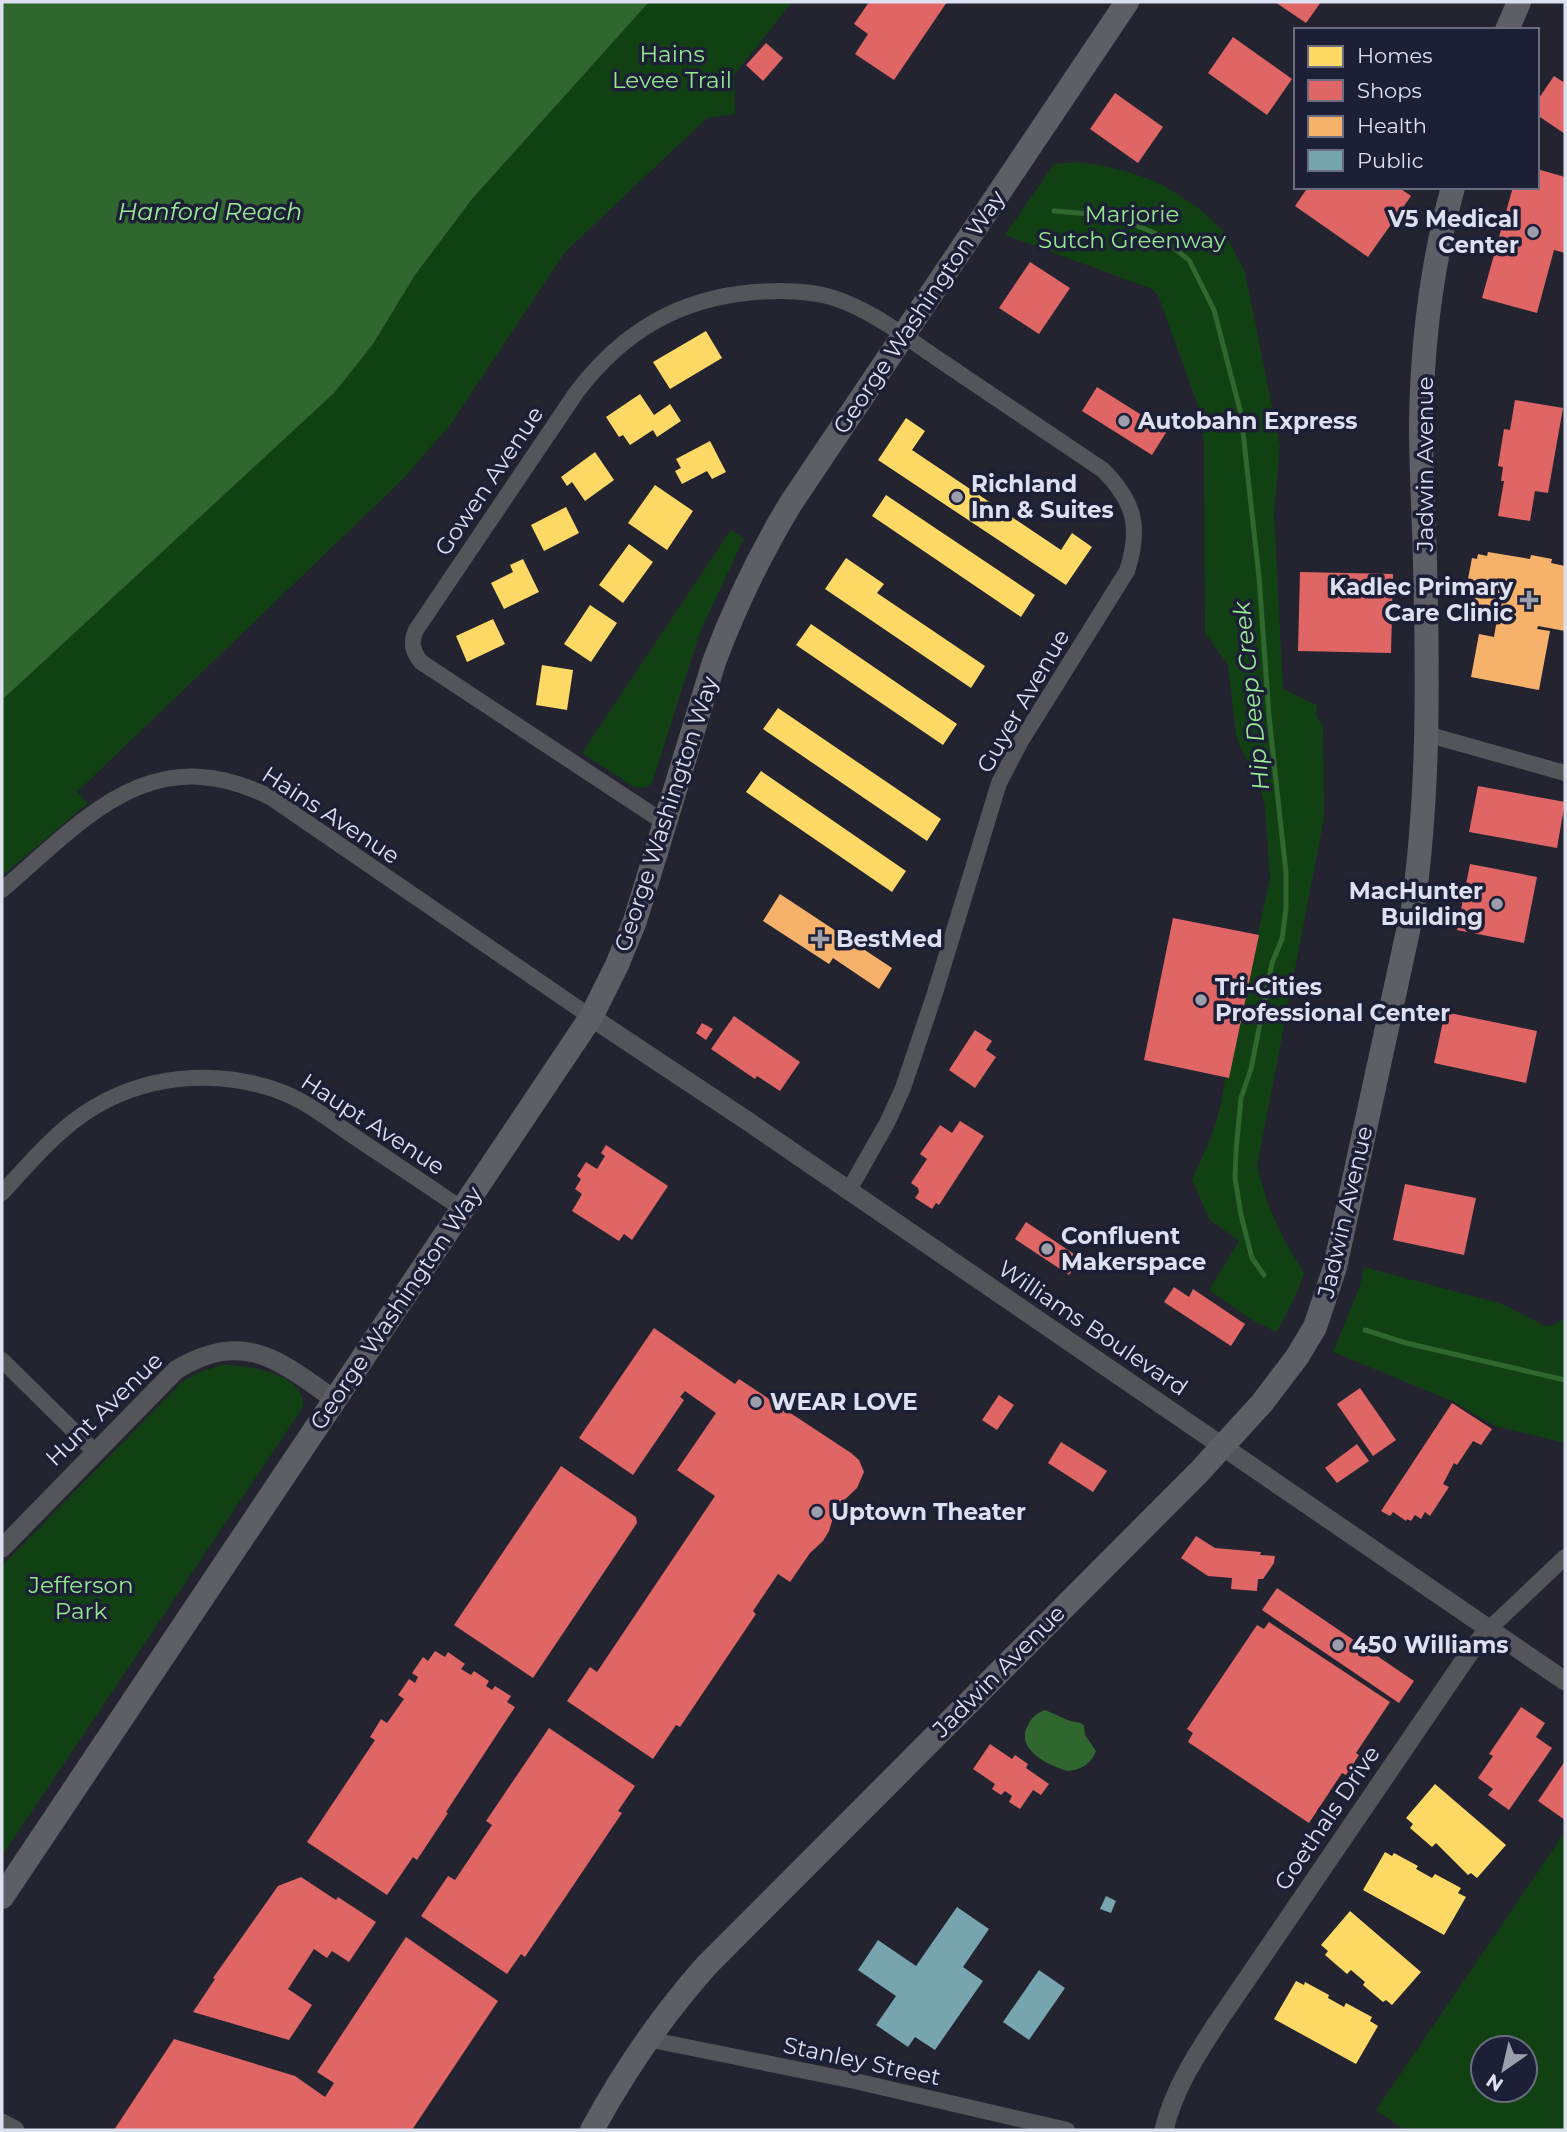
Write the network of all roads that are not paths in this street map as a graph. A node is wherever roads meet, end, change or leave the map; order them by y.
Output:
1 (1127, 2) edge
2 (1519, 2) edge
3 (1508, 28) edge
4 (1454, 189) edge
5 (902, 335) junction
6 (1426, 734) junction
7 (1565, 773) edge
8 (665, 823) junction
9 (2, 890) edge
10 (591, 1017) junction
11 (849, 1190) junction
12 (2, 1193) edge
13 (463, 1209) junction
14 (2, 1360) edge
15 (334, 1399) junction
16 (1222, 1446) junction
17 (94, 1451) junction
18 (2, 1548) edge
19 (1565, 1557) edge
20 (1488, 1630) junction
21 (1565, 1681) edge
22 (2, 1897) edge
23 (647, 2039) junction
24 (2, 2123) edge
25 (15, 2130) edge
26 (592, 2130) edge
27 (1067, 2130) edge
28 (1164, 2130) edge

1 - 5 main road, George Washington Way
2 - 3 main road
4 - 6 main road, Jadwin Avenue
5 - 8 main road, George Washington Way
5 - 8 street, Gowen Avenue
5 - 11 street, Guyer Avenue
6 - 7 street
6 - 16 main road, Jadwin Avenue
8 - 10 main road, George Washington Way
9 - 10 street, Hains Avenue
10 - 11 street, Williams Boulevard
10 - 13 main road, George Washington Way
11 - 16 street, Williams Boulevard
12 - 13 street, Haupt Avenue
13 - 15 main road, George Washington Way
14 - 17 street
15 - 17 street, Hunt Avenue
15 - 22 main road, George Washington Way
16 - 20 street, Williams Boulevard
16 - 23 main road, Jadwin Avenue
17 - 18 street, Hunt Avenue
19 - 20 street, Goethals Drive
20 - 21 street, Williams Boulevard
20 - 28 street, Goethals Drive
23 - 26 main road, Jadwin Avenue
23 - 27 street, Stanley Street
24 - 25 street

